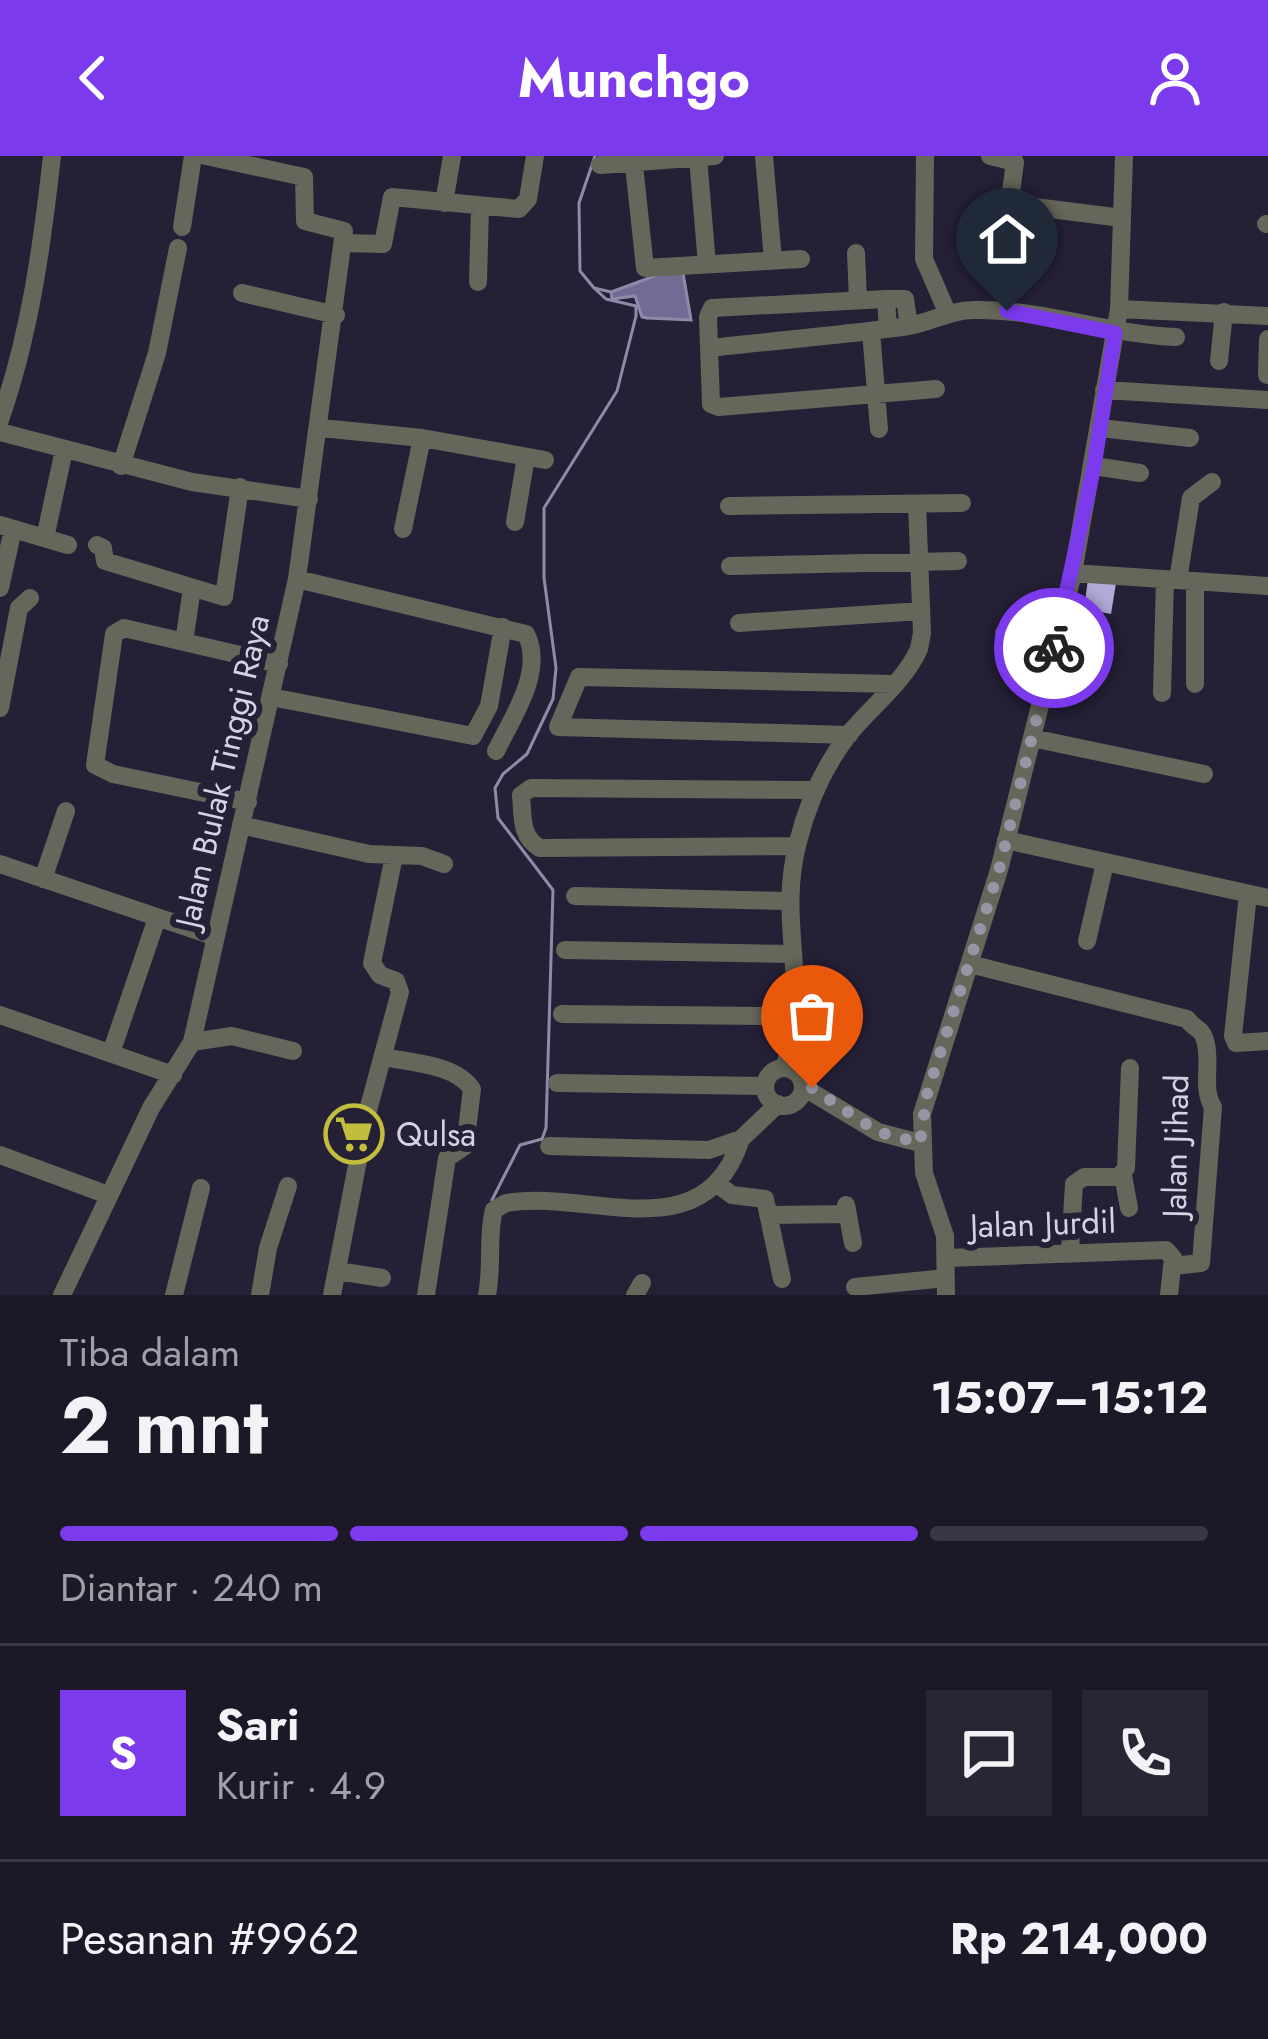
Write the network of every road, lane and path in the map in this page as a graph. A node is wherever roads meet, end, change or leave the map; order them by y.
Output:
1 (52, 156) edge
2 (193, 156) edge
3 (206, 156) edge
4 (452, 156) edge
5 (535, 156) edge
6 (764, 156) edge
7 (925, 156) edge
8 (990, 156) edge
9 (1124, 156) edge
10 (707, 157) edge
11 (1013, 158) edge
12 (633, 159) edge
13 (282, 162) edge
14 (600, 165) dead end
15 (444, 203) junction
16 (480, 207) junction
17 (1122, 218) junction
18 (182, 227) dead end
19 (344, 237) junction
20 (178, 248) dead end
21 (856, 253) dead end
22 (801, 259) dead end
23 (772, 260) junction
24 (707, 264) junction
25 (478, 282) dead end
26 (242, 293) dead end
27 (859, 298) junction
28 (1119, 309) junction
29 (946, 312) junction
30 (1224, 312) junction
31 (336, 315) junction
32 (1268, 316) edge
33 (889, 328) junction
34 (1115, 333) junction
35 (1175, 337) dead end
36 (1268, 339) edge
37 (710, 348) junction
38 (1219, 361) dead end
39 (1267, 375) edge
40 (936, 389) dead end
41 (1104, 390) junction
42 (876, 394) junction
43 (1262, 400) edge
44 (0, 420) edge
45 (321, 428) junction
46 (1100, 428) junction
47 (879, 429) dead end
48 (0, 432) edge
49 (422, 438) junction
50 (1190, 438) dead end
51 (64, 450) junction
52 (121, 466) junction
53 (1094, 466) junction
54 (1140, 473) dead end
55 (1212, 482) dead end
56 (240, 487) junction
57 (309, 499) junction
58 (962, 503) dead end
59 (917, 504) junction
60 (729, 506) dead end
61 (515, 522) dead end
62 (7, 527) edge
63 (403, 529) dead end
64 (45, 538) junction
65 (97, 544) dead end
66 (68, 545) dead end
67 (918, 559) junction
68 (958, 561) dead end
69 (730, 566) dead end
70 (1072, 574) junction
71 (298, 579) junction
72 (1179, 580) junction
73 (1268, 586) edge
74 (192, 588) junction
75 (0, 589) edge
76 (30, 598) dead end
77 (921, 611) junction
78 (739, 623) dead end
79 (503, 627) junction
80 (1004, 633) dead end
81 (184, 641) junction
82 (1055, 646) junction
83 (279, 664) junction
84 (894, 684) junction
85 (1195, 684) dead end
86 (1162, 693) dead end
87 (271, 697) junction
88 (0, 708) edge
89 (849, 735) junction
90 (1032, 738) junction
91 (496, 751) dead end
92 (1204, 774) dead end
93 (815, 790) junction
94 (248, 802) junction
95 (66, 811) dead end
96 (242, 825) junction
97 (1006, 840) junction
98 (797, 846) junction
99 (394, 856) junction
100 (1105, 862) junction
101 (0, 864) edge
102 (444, 864) dead end
103 (43, 880) junction
104 (1247, 894) junction
105 (575, 896) dead end
106 (1268, 898) edge
107 (787, 901) junction
108 (157, 921) junction
109 (213, 936) junction
110 (1087, 941) dead end
111 (565, 950) dead end
112 (793, 954) junction
113 (970, 964) junction
114 (562, 1014) dead end
115 (0, 1015) edge
116 (797, 1022) junction
117 (192, 1042) junction
118 (1268, 1042) edge
119 (293, 1052) dead end
120 (111, 1053) junction
121 (384, 1057) junction
122 (784, 1068) junction
123 (1130, 1068) dead end
124 (173, 1075) junction
125 (557, 1083) dead end
126 (765, 1086) junction
127 (801, 1092) junction
128 (778, 1105) junction
129 (741, 1139) junction
130 (920, 1143) junction
131 (549, 1146) dead end
132 (0, 1155) edge
133 (1123, 1175) junction
134 (716, 1183) junction
135 (288, 1186) dead end
136 (201, 1188) dead end
137 (109, 1196) junction
138 (1130, 1208) dead end
139 (768, 1215) junction
140 (853, 1243) dead end
141 (1070, 1250) junction
142 (947, 1258) junction
143 (1173, 1266) junction
144 (338, 1271) junction
145 (382, 1278) dead end
146 (782, 1279) dead end
147 (855, 1287) dead end
148 (946, 1287) edge
149 (62, 1295) edge
150 (174, 1295) edge
151 (260, 1295) edge
152 (332, 1295) edge
153 (425, 1295) edge
154 (487, 1295) edge
155 (1169, 1295) edge

1 - 44 street
2 - 18 street
3 - 13 street
4 - 15 street
5 - 16 street
6 - 23 street
7 - 29 street
8 - 11 street
9 - 17 street
10 - 12 street
10 - 24 street
11 - 17 street
12 - 14 street
12 - 24 street
13 - 19 street
15 - 16 street
15 - 19 street
16 - 25 street
17 - 28 street
19 - 31 street, Jalan Bulak Tinggi Raya
20 - 52 street
21 - 27 street
22 - 23 street
23 - 24 street
26 - 31 street
27 - 33 street
27 - 37 street
28 - 30 street
28 - 34 street
29 - 33 street
29 - 34 street
30 - 32 street
30 - 38 street
31 - 45 street, Jalan Bulak Tinggi Raya
33 - 37 street
33 - 42 street
34 - 35 street
34 - 41 street
36 - 39 street
37 - 42 street
40 - 42 street
41 - 43 street
41 - 46 street
42 - 47 street
45 - 49 street
45 - 57 street, Jalan Bulak Tinggi Raya
46 - 50 street
46 - 53 street
48 - 51 street
49 - 61 street
49 - 63 street
51 - 52 street
51 - 64 street
52 - 56 street
53 - 54 street
53 - 70 street
55 - 72 street
56 - 57 street
56 - 74 street
57 - 71 street, Jalan Bulak Tinggi Raya
58 - 59 street
59 - 60 street
59 - 67 street
62 - 64 street
62 - 75 street
64 - 66 street
65 - 74 street
67 - 68 street
67 - 69 street
67 - 77 street
70 - 72 street
70 - 82 street
71 - 79 street
71 - 83 street, Jalan Bulak Tinggi Raya
72 - 73 street
72 - 85 street
72 - 86 street
74 - 81 street
76 - 88 street
77 - 78 street
77 - 84 street
79 - 87 street
79 - 91 street
80 - 82 street
81 - 83 street
81 - 94 street
82 - 90 street
83 - 87 street, Jalan Bulak Tinggi Raya
84 - 89 street
84 - 89 street
87 - 94 street, Jalan Bulak Tinggi Raya
89 - 93 street
90 - 92 street
90 - 97 street
93 - 98 street
93 - 98 street
94 - 96 street, Jalan Bulak Tinggi Raya
95 - 103 street
96 - 99 street
96 - 109 street, Jalan Bulak Tinggi Raya
97 - 100 street
97 - 113 street
98 - 107 street
99 - 102 street
99 - 121 street
100 - 104 street
100 - 110 street
101 - 103 street
103 - 108 street
104 - 106 street
104 - 118 street
105 - 107 street
107 - 112 street
108 - 109 street
108 - 120 street
109 - 117 street, Jalan Bulak Tinggi Raya
111 - 112 street
112 - 116 street
113 - 130 street
113 - 143 street, Jalan Jihad
114 - 116 street
115 - 120 street
116 - 122 street
117 - 119 street
117 - 124 street, Jalan Bulak Tinggi Raya
120 - 124 street
121 - 144 street
121 - 153 street
122 - 126 street
122 - 127 street
123 - 133 street
124 - 137 street, Jalan Bulak Tinggi Raya
125 - 126 street
126 - 128 street
127 - 128 street
127 - 130 street
128 - 129 street
129 - 131 street
129 - 134 street
130 - 142 street
132 - 137 street
133 - 138 street
133 - 141 street
134 - 139 street
134 - 154 street
135 - 151 street
136 - 150 street
137 - 149 street, Jalan Bulak Tinggi Raya
139 - 140 street
139 - 146 street
141 - 142 street, Jalan Jurdil
141 - 143 street, Jalan Jurdil
142 - 148 street
143 - 155 street
144 - 145 street
144 - 152 street
147 - 148 street

